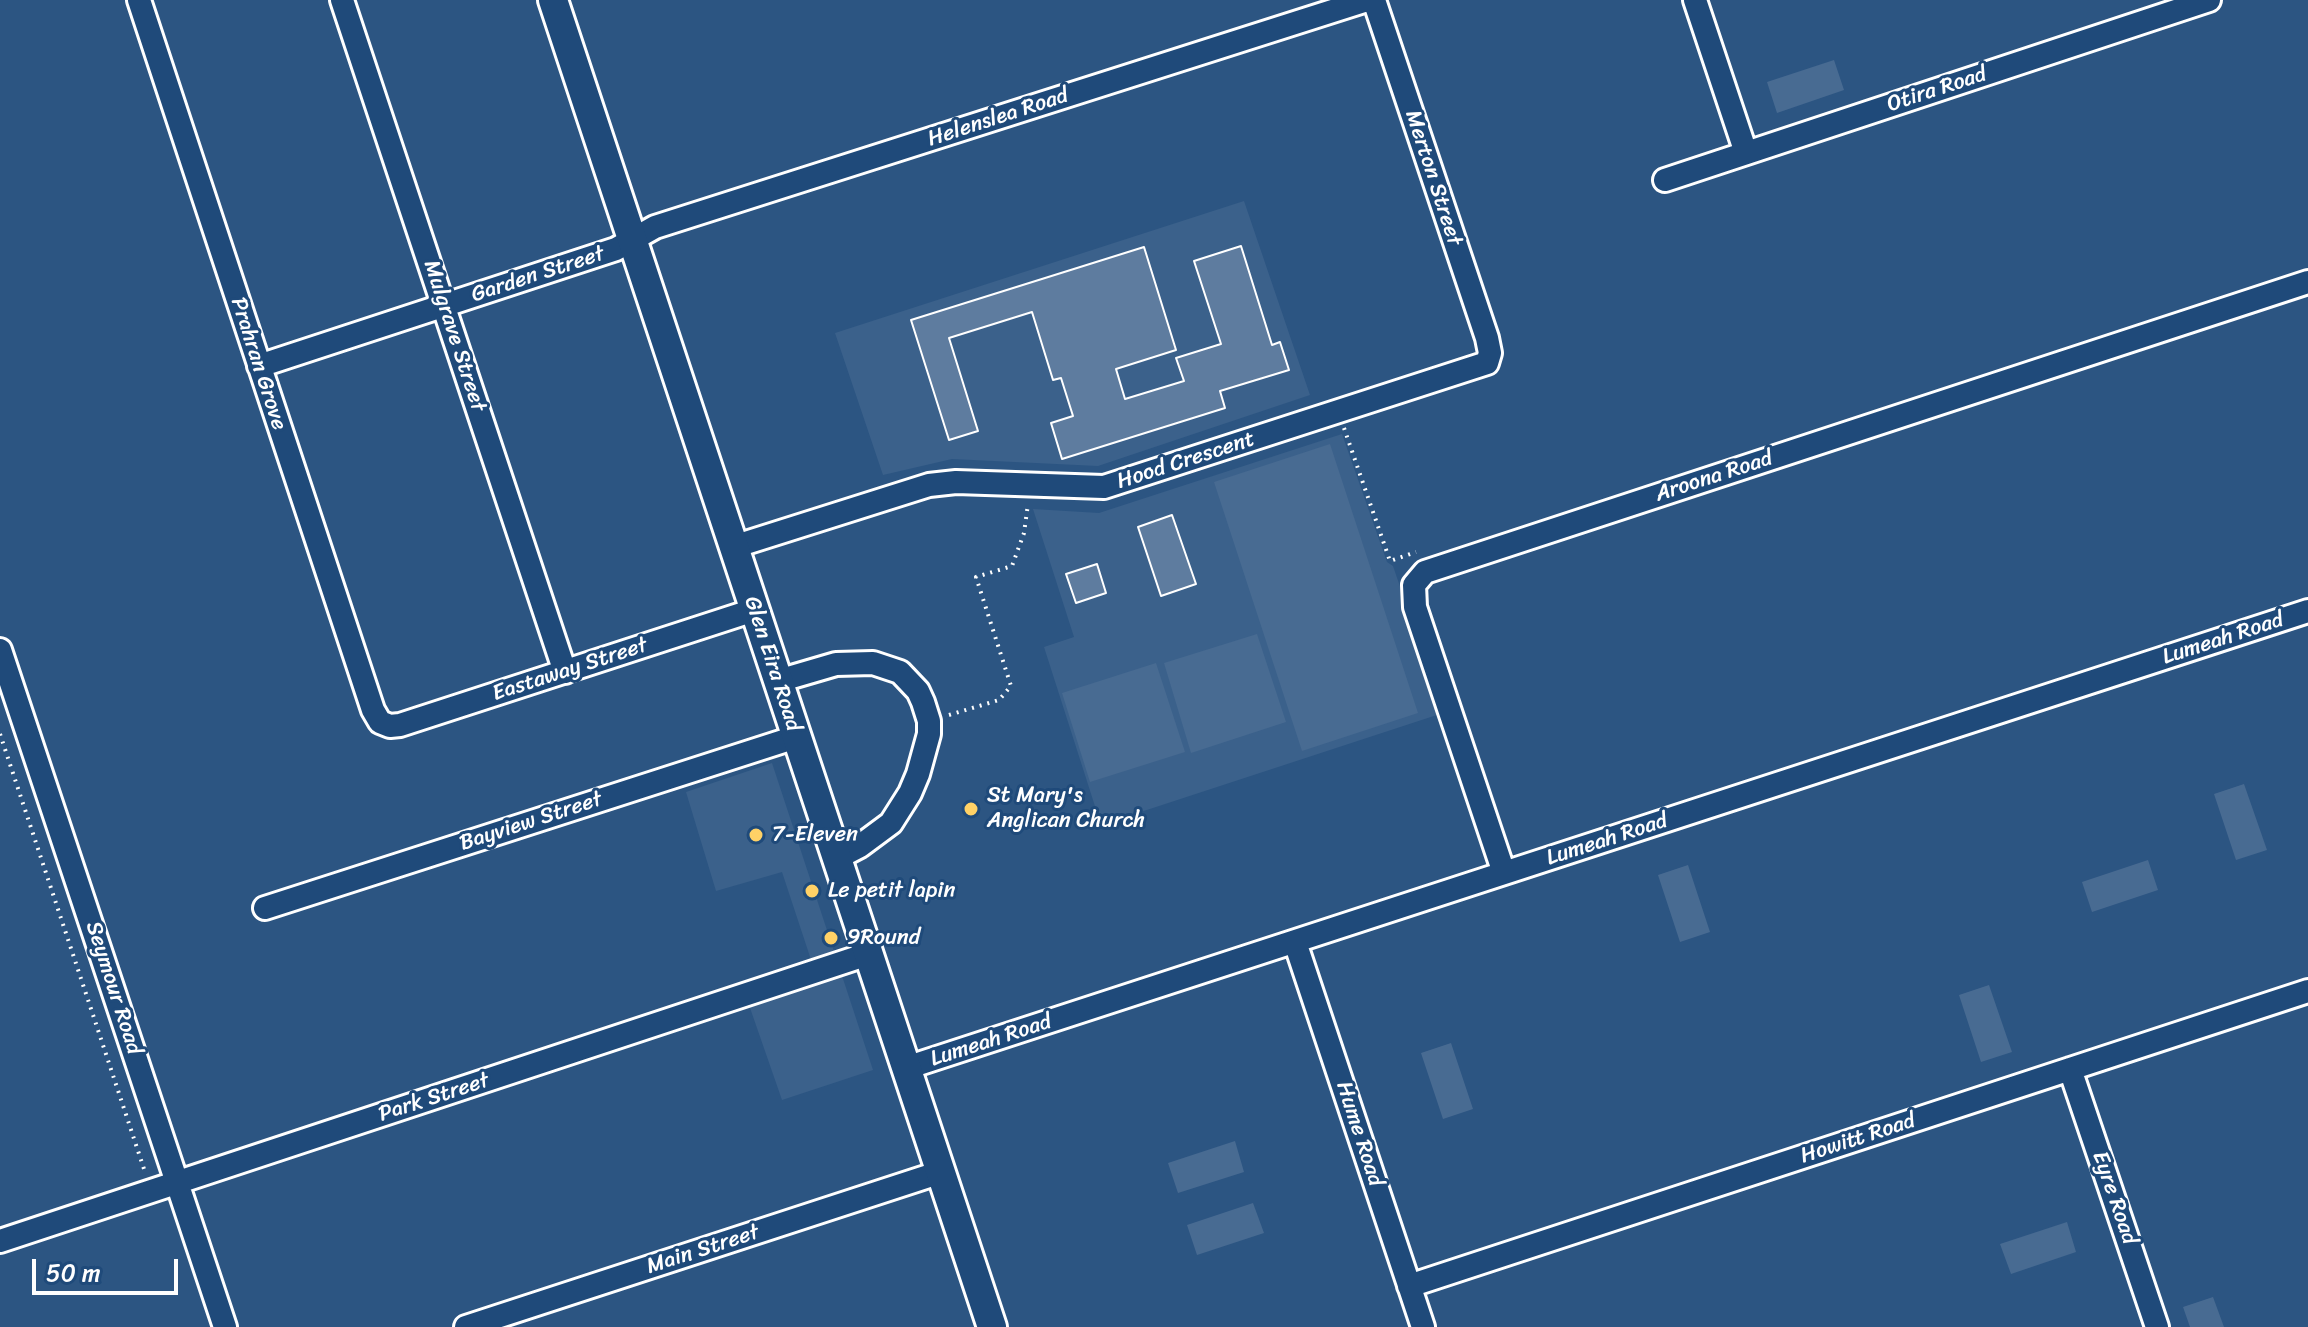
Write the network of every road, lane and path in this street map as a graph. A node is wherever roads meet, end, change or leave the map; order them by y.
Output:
1 (342, 0) edge
2 (553, 0) edge
3 (1367, 0) edge
4 (1374, 0) edge
5 (1695, 0) edge
6 (2209, 0) edge
7 (142, 1) edge
8 (1746, 153) junction
9 (1665, 180) dead end
10 (632, 239) junction
11 (2308, 282) edge
12 (444, 306) junction
13 (1489, 357) joint
14 (259, 366) junction
15 (1340, 413) junction
16 (1031, 486) junction
17 (733, 547) junction
18 (1390, 561) dead end
19 (754, 610) junction
20 (2308, 611) edge
21 (0, 650) edge
22 (565, 672) junction
23 (778, 681) junction
24 (929, 721) junction
25 (384, 724) joint
26 (0, 734) edge
27 (796, 737) junction
28 (837, 858) junction
29 (1504, 873) junction
30 (265, 908) dead end
31 (1295, 942) junction
32 (868, 954) junction
33 (2308, 991) edge
34 (906, 1068) junction
35 (2070, 1069) junction
36 (941, 1172) junction
37 (146, 1177) dead end
38 (178, 1183) junction
39 (0, 1241) edge
40 (1409, 1286) junction
41 (225, 1327) edge
42 (466, 1327) edge
43 (992, 1327) edge
44 (1423, 1327) edge
45 (2157, 1327) edge

1 - 12 street, Mulgrave Street
2 - 10 main road, Glen Eira Road
3 - 10 street, Helenslea Road
4 - 13 street, Merton Street
5 - 8 street
6 - 8 street, Otira Road
7 - 14 street, Prahran Grove
8 - 9 street, Otira Road
10 - 12 street, Garden Street
10 - 17 main road, Glen Eira Road
11 - 29 street, Aroona Road
12 - 14 street, Garden Street
12 - 22 street, Mulgrave Street
13 - 15 street, Hood Crescent
14 - 25 street, Prahran Grove
15 - 16 street, Hood Crescent
15 - 18 path
16 - 17 street, Hood Crescent
16 - 24 path
17 - 19 main road, Glen Eira Road
19 - 22 street, Eastaway Street
19 - 23 main road, Glen Eira Road
20 - 29 street, Lumeah Road
21 - 38 street, Seymour Road
22 - 25 street, Eastaway Street
23 - 24 street
23 - 27 main road, Glen Eira Road
24 - 28 street
26 - 37 path
27 - 28 main road, Glen Eira Road
27 - 30 street, Bayview Street
28 - 32 main road, Glen Eira Road
29 - 31 street, Lumeah Road
31 - 34 street, Lumeah Road
31 - 40 street, Hume Road
32 - 34 main road, Glen Eira Road
32 - 38 street, Park Street
33 - 35 street, Howitt Road
34 - 36 main road, Glen Eira Road
35 - 40 street, Howitt Road
35 - 45 street, Eyre Road
36 - 42 street, Main Street
36 - 43 main road, Glen Eira Road
38 - 39 street, Park Street
38 - 41 street, Seymour Road
40 - 44 street, Hume Road

